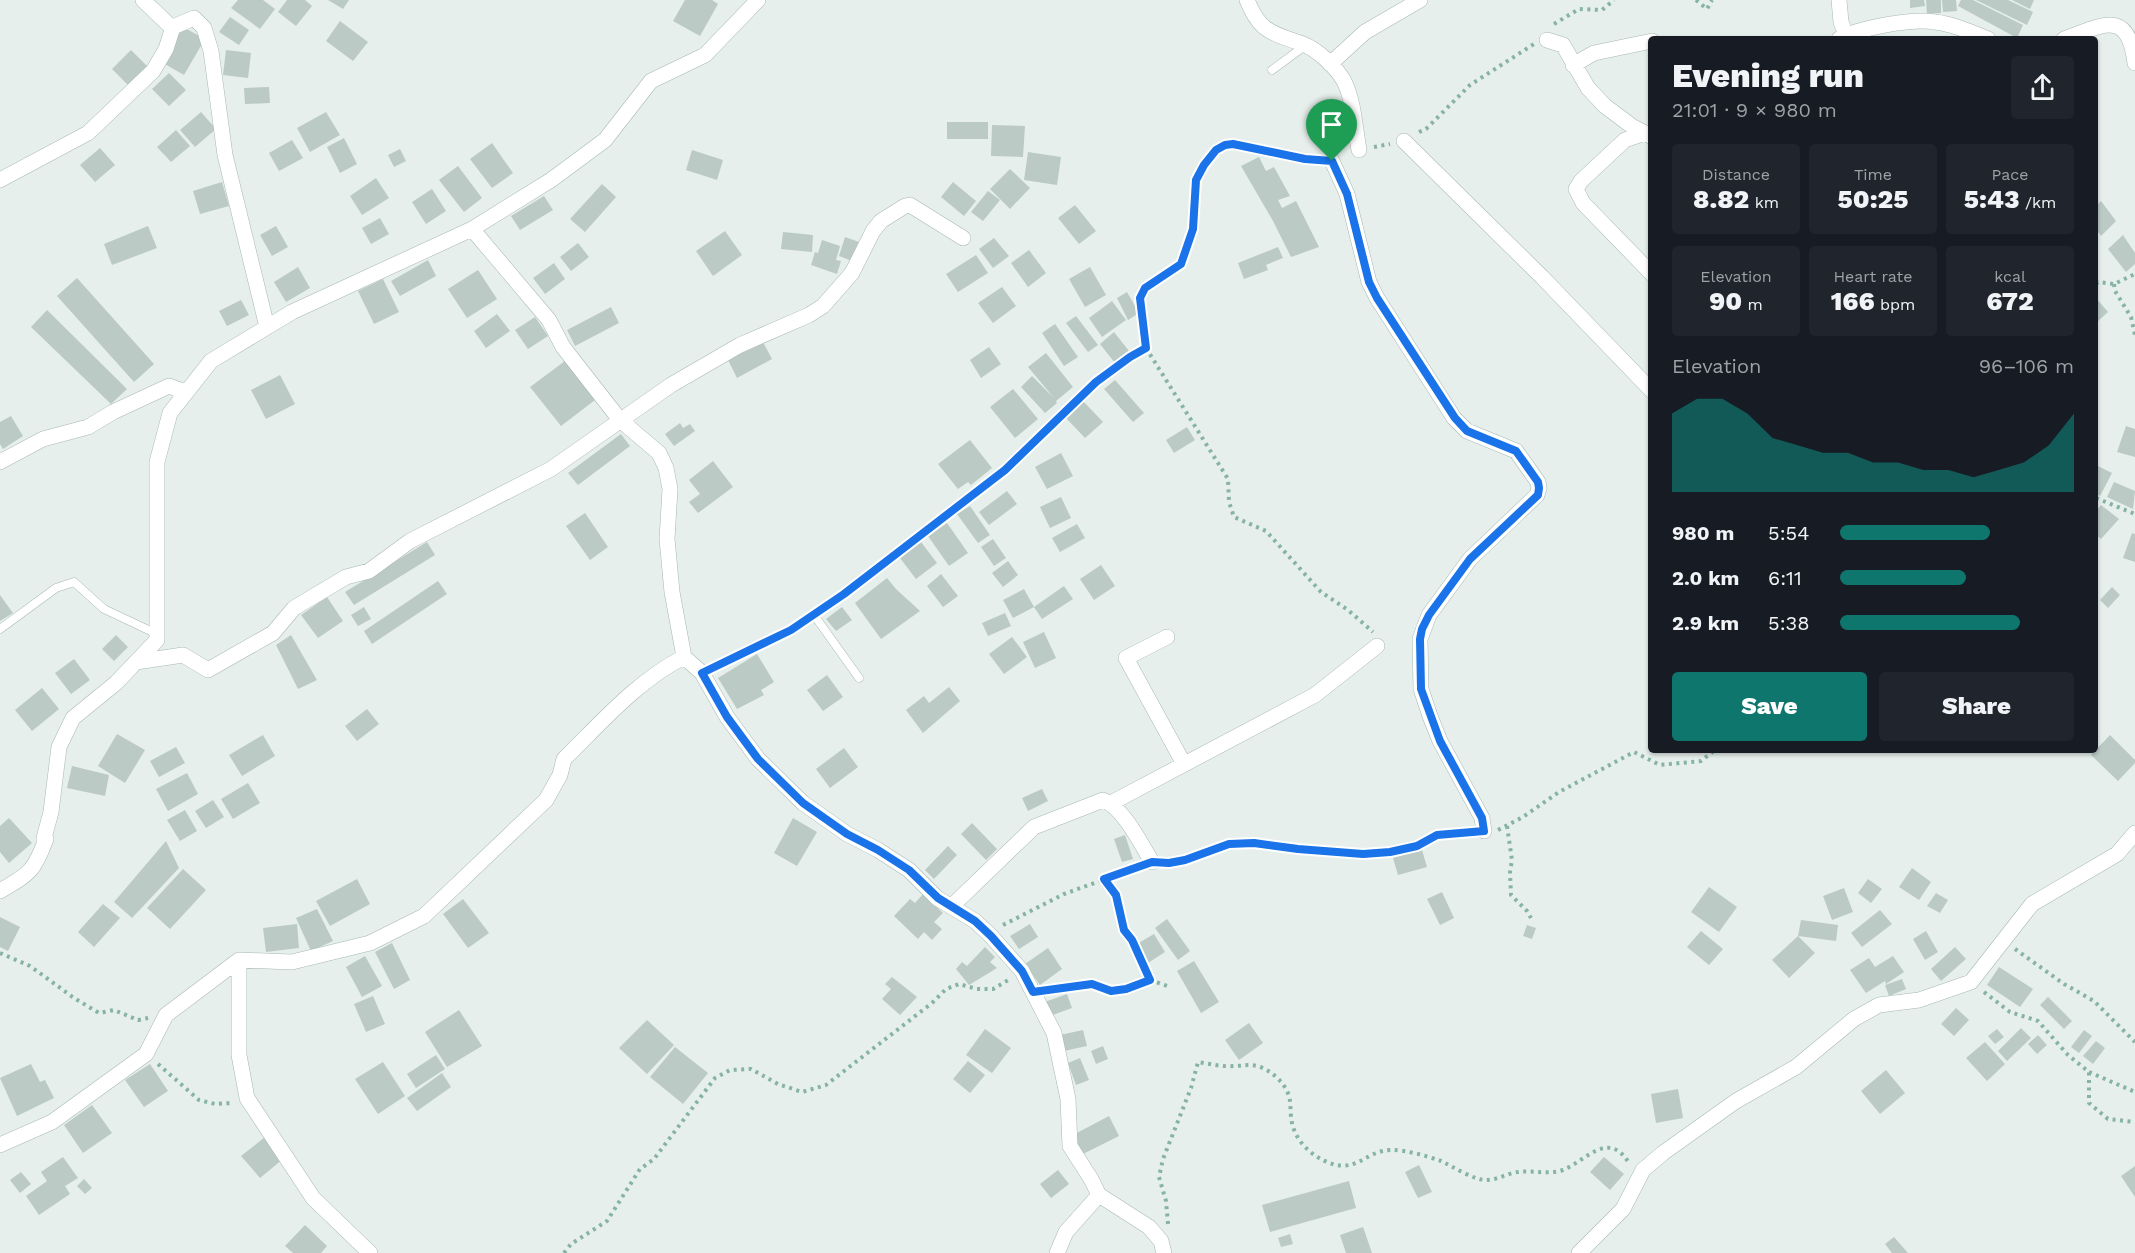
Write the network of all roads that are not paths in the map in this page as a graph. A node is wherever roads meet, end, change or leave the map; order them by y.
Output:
1 (143, 0) edge
2 (758, 0) edge
3 (1247, 0) edge
4 (1420, 0) edge
5 (1839, 0) edge
6 (173, 27) junction
7 (1843, 36) edge
8 (1847, 36) edge
9 (1980, 36) edge
10 (2073, 36) edge
11 (1547, 40) road end
12 (1648, 42) edge
13 (1306, 45) junction
14 (2135, 63) edge
15 (1330, 64) junction
16 (1573, 65) junction
17 (1272, 70) dead end
18 (1648, 135) edge
19 (1404, 141) road end
20 (1359, 150) road end
21 (1332, 161) road end
22 (0, 180) edge
23 (472, 229) junction
24 (963, 238) dead end
25 (1648, 270) edge
26 (267, 327) junction
27 (1648, 387) edge
28 (185, 392) junction
29 (620, 420) junction
30 (0, 462) edge
31 (814, 615) road end
32 (0, 629) edge
33 (157, 634) junction
34 (1167, 638) dead end
35 (1377, 646) road end
36 (684, 657) junction
37 (136, 662) junction
38 (859, 678) dead end
39 (1184, 764) junction
40 (1111, 803) junction
41 (1484, 831) road end
42 (2135, 833) edge
43 (1152, 862) road end
44 (0, 891) edge
45 (952, 906) junction
46 (240, 960) junction
47 (0, 1145) edge
48 (1099, 1195) junction
49 (1163, 1247) edge
50 (370, 1253) edge
51 (1058, 1253) edge
52 (1579, 1253) edge

1 - 6 street
2 - 23 street
3 - 13 street
4 - 15 street
5 - 7 street
6 - 22 street
6 - 26 street
8 - 9 street
10 - 14 street
11 - 16 street
12 - 16 street
13 - 15 street
13 - 17 lane
15 - 20 street
16 - 18 street
18 - 25 street
19 - 27 street
21 - 41 street
23 - 26 street
23 - 29 street
24 - 29 street
26 - 28 street
28 - 30 street
28 - 33 street
29 - 36 street
29 - 37 street
31 - 38 lane
32 - 33 lane
33 - 37 street
34 - 39 street
35 - 39 street
36 - 45 street
36 - 46 street
37 - 44 street
39 - 40 street
40 - 43 street
40 - 45 street
42 - 52 street
45 - 48 street
46 - 47 street
46 - 50 street
48 - 49 street
48 - 51 street

